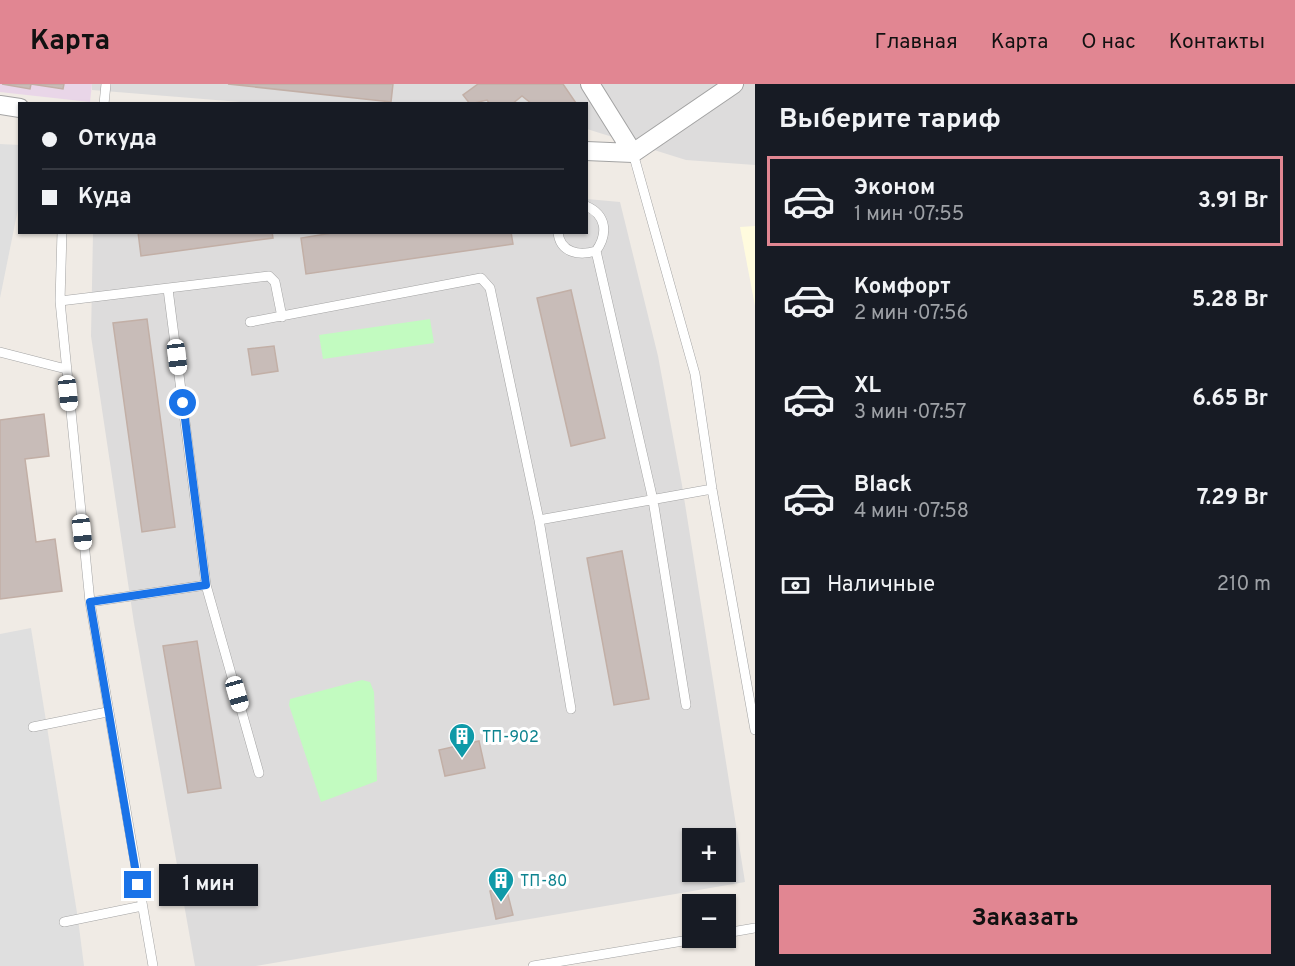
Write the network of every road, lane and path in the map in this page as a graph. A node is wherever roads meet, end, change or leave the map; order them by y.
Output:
1 (106, 84) edge
2 (590, 84) edge
3 (734, 84) edge
4 (104, 102) edge
5 (0, 105) edge
6 (18, 108) edge
7 (588, 151) edge
8 (633, 153) junction
9 (588, 207) edge
10 (62, 234) edge
11 (559, 234) edge
12 (596, 251) junction
13 (168, 289) junction
14 (60, 301) junction
15 (282, 317) junction
16 (250, 322) dead end
17 (0, 352) edge
18 (66, 369) junction
19 (712, 489) junction
20 (653, 500) junction
21 (539, 520) junction
22 (206, 585) junction
23 (90, 602) junction
24 (686, 705) dead end
25 (571, 709) dead end
26 (107, 712) junction
27 (33, 728) dead end
28 (755, 730) edge
29 (259, 773) dead end
30 (142, 906) junction
31 (64, 922) dead end
32 (755, 928) edge
33 (736, 931) edge
34 (682, 941) edge
35 (153, 966) edge
36 (533, 966) edge

1 - 4 lane
2 - 8 street
3 - 8 street
5 - 6 street
7 - 8 street
8 - 19 lane
9 - 12 lane
10 - 14 lane
11 - 12 lane
12 - 20 lane
13 - 14 lane
13 - 15 lane
13 - 22 lane
14 - 18 lane
15 - 16 lane
15 - 21 lane
17 - 18 lane
18 - 23 lane
19 - 20 lane
19 - 28 lane
20 - 21 lane
20 - 24 lane
21 - 25 lane
22 - 23 lane
22 - 29 lane
23 - 26 lane
26 - 27 lane
26 - 30 lane
30 - 31 lane
30 - 35 lane
32 - 33 lane
34 - 36 lane

